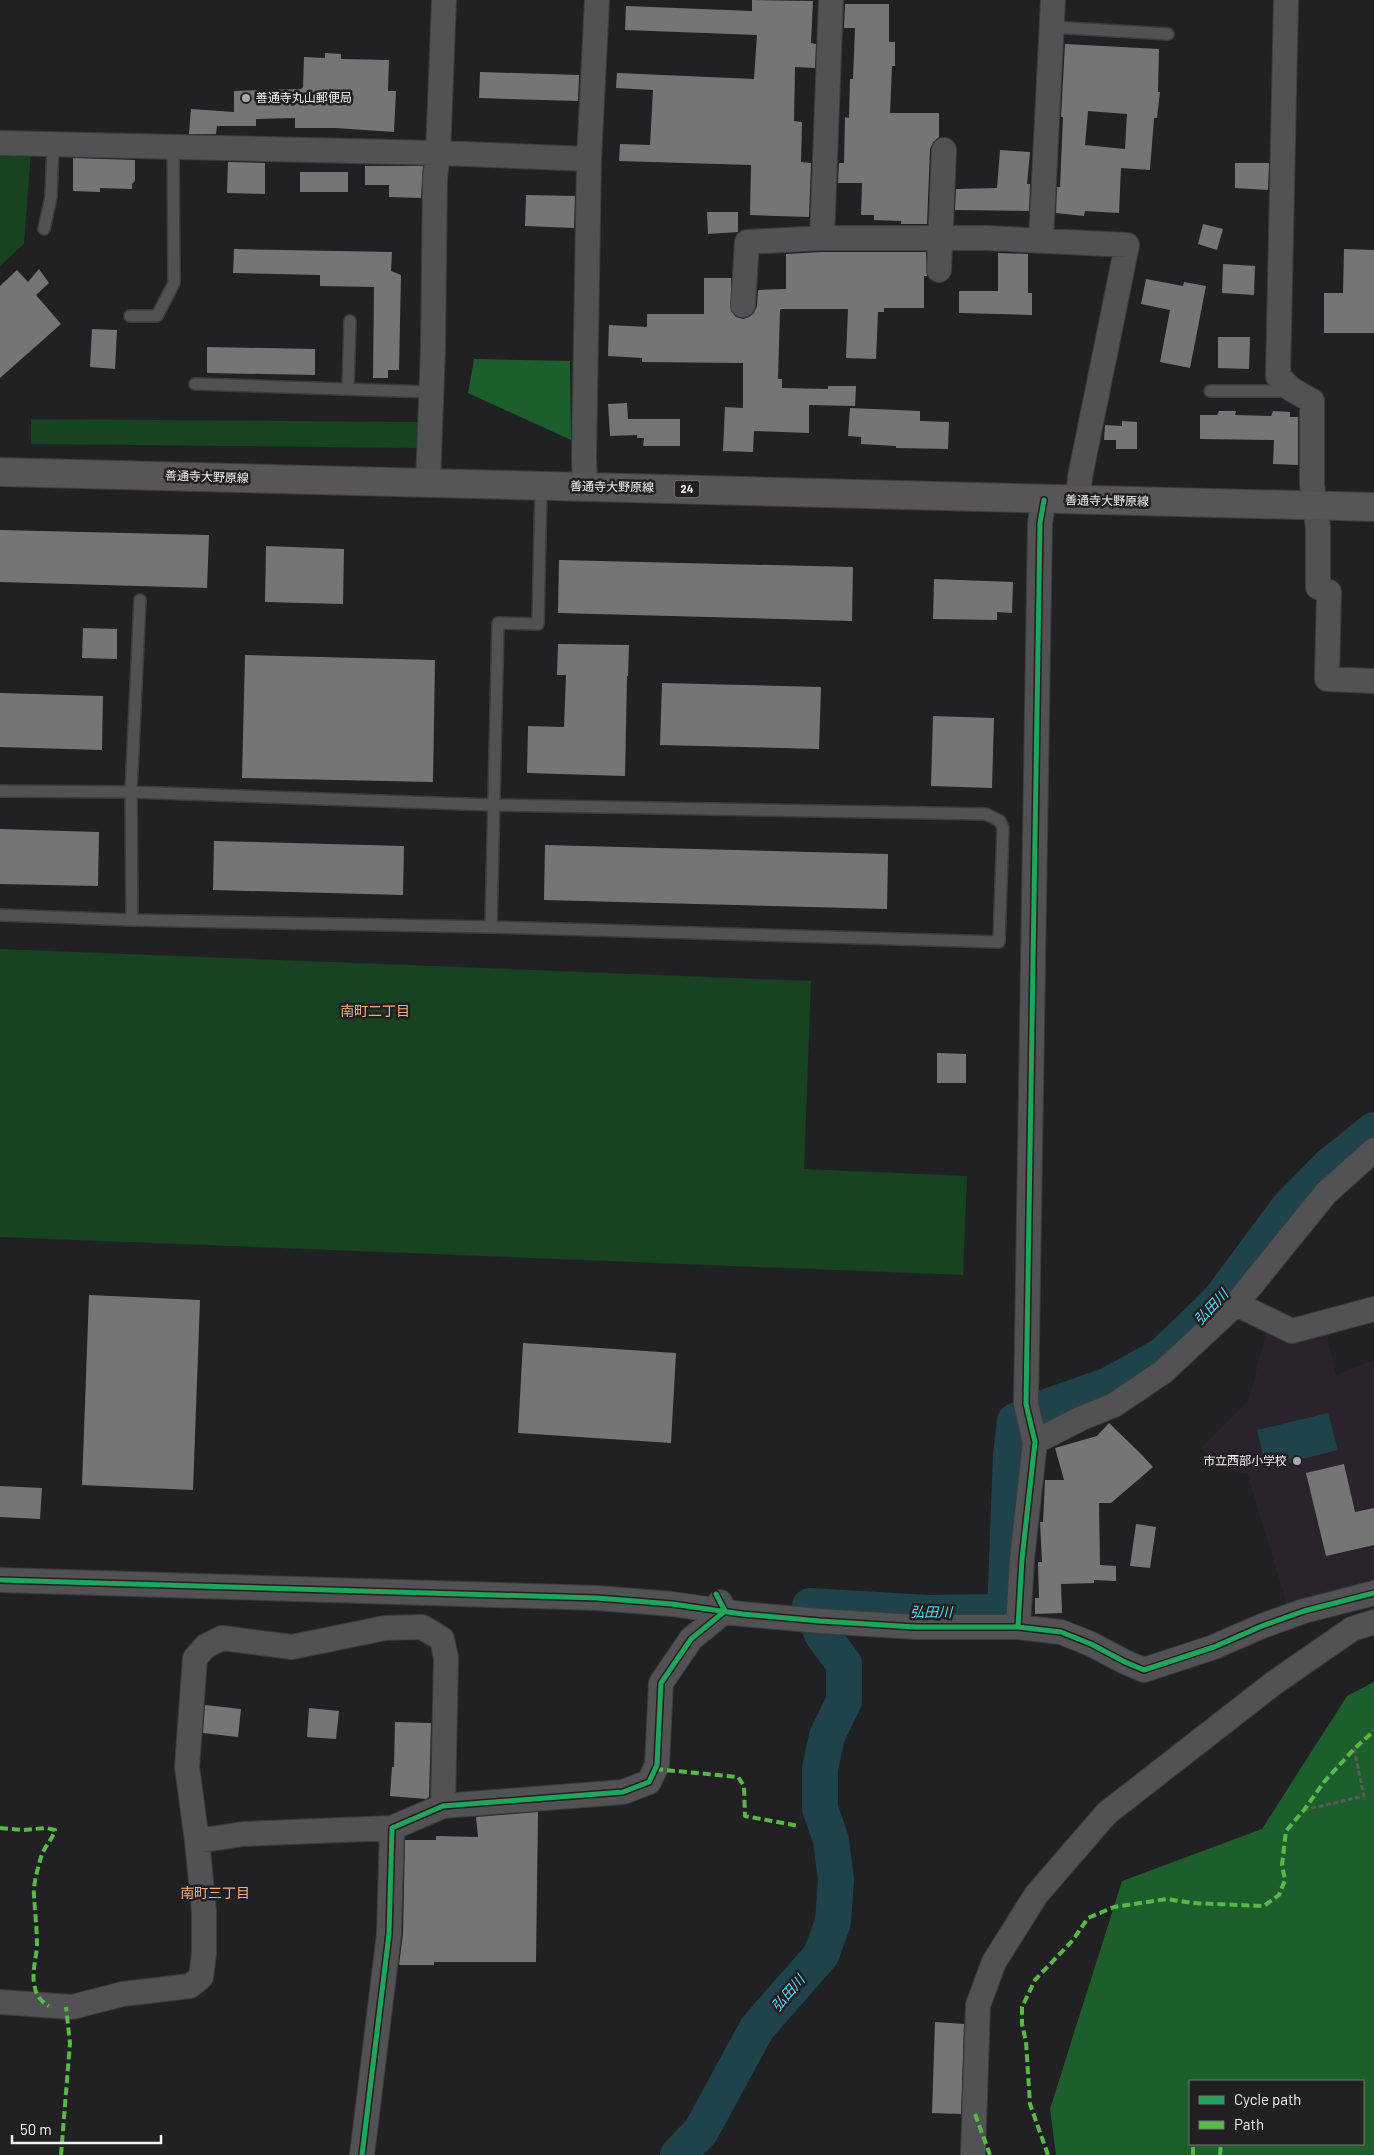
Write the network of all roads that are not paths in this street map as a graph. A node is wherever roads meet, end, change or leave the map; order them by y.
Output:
1 (444, 0) edge
2 (597, 0) edge
3 (831, 0) edge
4 (1053, 0) edge
5 (1286, 0) edge
6 (1051, 27) junction
7 (1168, 34) dead end
8 (0, 143) edge
9 (53, 144) junction
10 (173, 147) junction
11 (944, 150) dead end
12 (438, 153) junction
13 (589, 159) junction
14 (44, 228) dead end
15 (822, 238) junction
16 (940, 238) junction
17 (1041, 240) junction
18 (939, 270) dead end
19 (743, 305) dead end
20 (130, 316) dead end
21 (350, 321) dead end
22 (195, 384) dead end
23 (348, 390) junction
24 (1210, 391) dead end
25 (1295, 391) junction
26 (431, 392) junction
27 (0, 472) edge
28 (428, 484) junction
29 (541, 487) junction
30 (585, 487) junction
31 (1044, 500) junction
32 (1078, 500) junction
33 (1315, 506) junction
34 (1374, 507) edge
35 (140, 600) dead end
36 (1374, 681) edge
37 (0, 791) edge
38 (131, 792) junction
39 (493, 805) junction
40 (0, 915) edge
41 (132, 920) junction
42 (491, 926) junction
43 (1374, 1150) edge
44 (1236, 1304) junction
45 (1374, 1309) edge
46 (1034, 1437) junction
47 (0, 1580) edge
48 (1374, 1593) edge
49 (721, 1603) junction
50 (1374, 1622) edge
51 (1018, 1627) junction
52 (443, 1806) junction
53 (392, 1828) junction
54 (197, 1841) junction
55 (0, 2002) edge
56 (362, 2155) edge
57 (973, 2155) edge

1 - 12 street
2 - 13 street
3 - 15 street
4 - 6 street
5 - 25 street
6 - 7 lane
6 - 17 street
8 - 9 street
9 - 10 street
9 - 14 lane
10 - 12 street
10 - 20 lane
11 - 16 street
12 - 13 street
12 - 26 street
13 - 30 street
15 - 16 street
15 - 19 street
16 - 17 street
16 - 18 street
17 - 32 street
21 - 23 lane
22 - 23 lane
23 - 26 lane
24 - 25 lane
25 - 33 street
26 - 28 street
27 - 28 main road, 善通寺大野原線 / 24
28 - 29 main road, 善通寺大野原線 / 24
29 - 30 main road, 善通寺大野原線 / 24
29 - 39 lane
30 - 31 main road, 善通寺大野原線 / 24
31 - 32 main road, 善通寺大野原線 / 24
31 - 46 street
32 - 33 main road, 善通寺大野原線 / 24
33 - 34 main road, 善通寺大野原線 / 24
33 - 36 street
35 - 38 lane
37 - 38 lane
38 - 39 lane
38 - 41 lane
39 - 42 lane
39 - 42 lane
40 - 41 lane
41 - 42 lane
43 - 44 street
44 - 45 street
44 - 46 street
46 - 51 street
47 - 49 street
48 - 51 street
49 - 51 street
49 - 52 street
50 - 57 street
52 - 53 street
52 - 54 street
53 - 54 street
53 - 56 street
54 - 55 street

